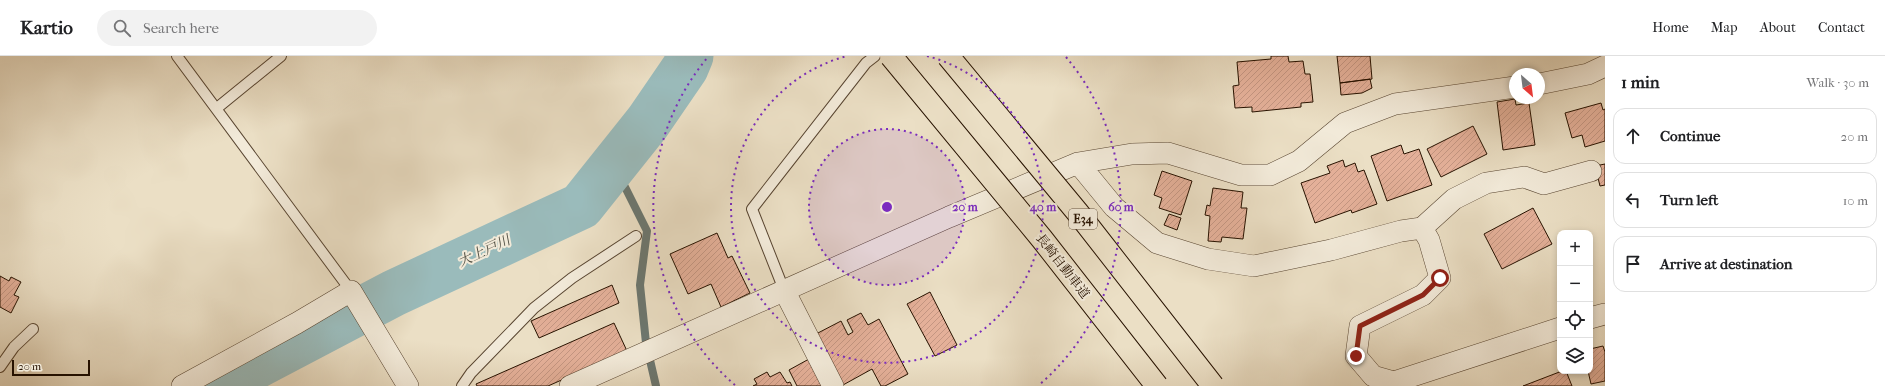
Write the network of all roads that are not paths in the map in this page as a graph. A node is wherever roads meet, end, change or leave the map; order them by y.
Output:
1 (177, 56) edge
2 (281, 56) edge
3 (875, 56) edge
4 (891, 56) edge
5 (948, 56) edge
6 (1605, 66) edge
7 (1545, 83) edge
8 (1509, 88) edge
9 (217, 108) junction
10 (1078, 163) junction
11 (1591, 171) dead end
12 (1422, 228) junction
13 (636, 236) dead end
14 (784, 290) junction
15 (351, 291) junction
16 (1605, 314) edge
17 (1593, 317) edge
18 (33, 329) dead end
19 (1557, 329) edge
20 (0, 367) edge
21 (405, 380) edge
22 (182, 386) edge
23 (462, 386) edge
24 (570, 386) edge
25 (833, 386) edge
26 (1157, 386) edge
27 (1213, 386) edge

1 - 9 lane
2 - 9 lane
3 - 14 lane
4 - 26 highway, 長崎自動車道, bridge
5 - 27 highway, E34, bridge
6 - 7 street
8 - 10 street
9 - 15 lane
10 - 12 street
10 - 14 street
11 - 12 street
12 - 19 street
13 - 23 lane
14 - 24 street
14 - 25 street
15 - 21 street
15 - 22 street
16 - 17 street
18 - 20 lane

